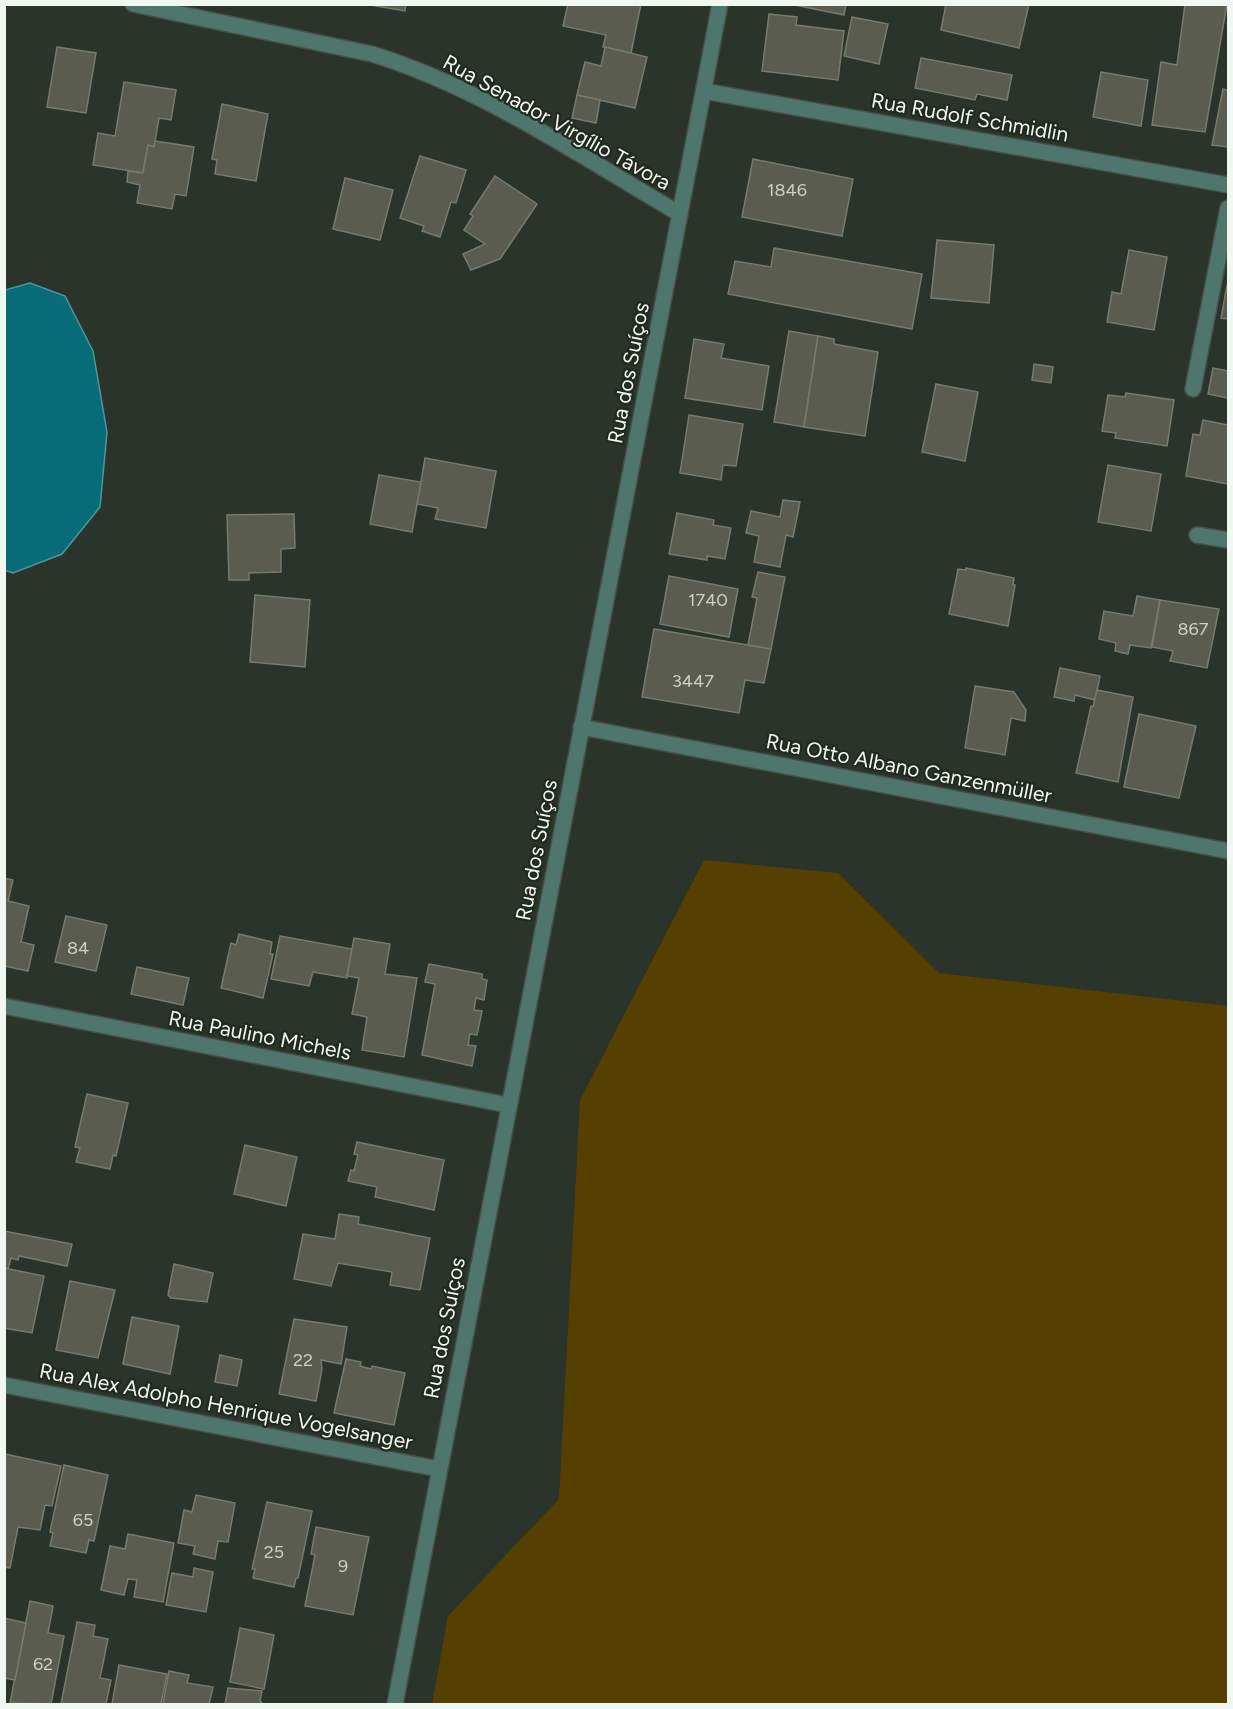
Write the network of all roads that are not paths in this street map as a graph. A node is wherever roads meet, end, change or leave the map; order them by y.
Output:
1 (133, 4) edge
2 (720, 4) edge
3 (704, 91) junction
4 (1228, 185) edge
5 (1228, 208) edge
6 (680, 214) junction
7 (1193, 389) dead end
8 (1197, 535) dead end
9 (1228, 540) edge
10 (581, 727) junction
11 (1228, 851) edge
12 (4, 1006) edge
13 (508, 1106) junction
14 (4, 1385) edge
15 (439, 1469) junction
16 (394, 1704) edge

1 - 6 street, Rua Senador Virgílio Távora
2 - 3 street, Rua dos Suíços
3 - 4 street, Rua Rudolf Schmidlin
3 - 6 street, Rua dos Suíços
5 - 7 street
6 - 10 street, Rua dos Suíços
8 - 9 street
10 - 11 street, Rua Otto Albano Ganzenmüller
10 - 13 street, Rua dos Suíços
12 - 13 street, Rua Paulino Michels
13 - 15 street, Rua dos Suíços
14 - 15 street, Rua Alex Adolpho Henrique Vogelsanger
15 - 16 street, Rua dos Suíços

